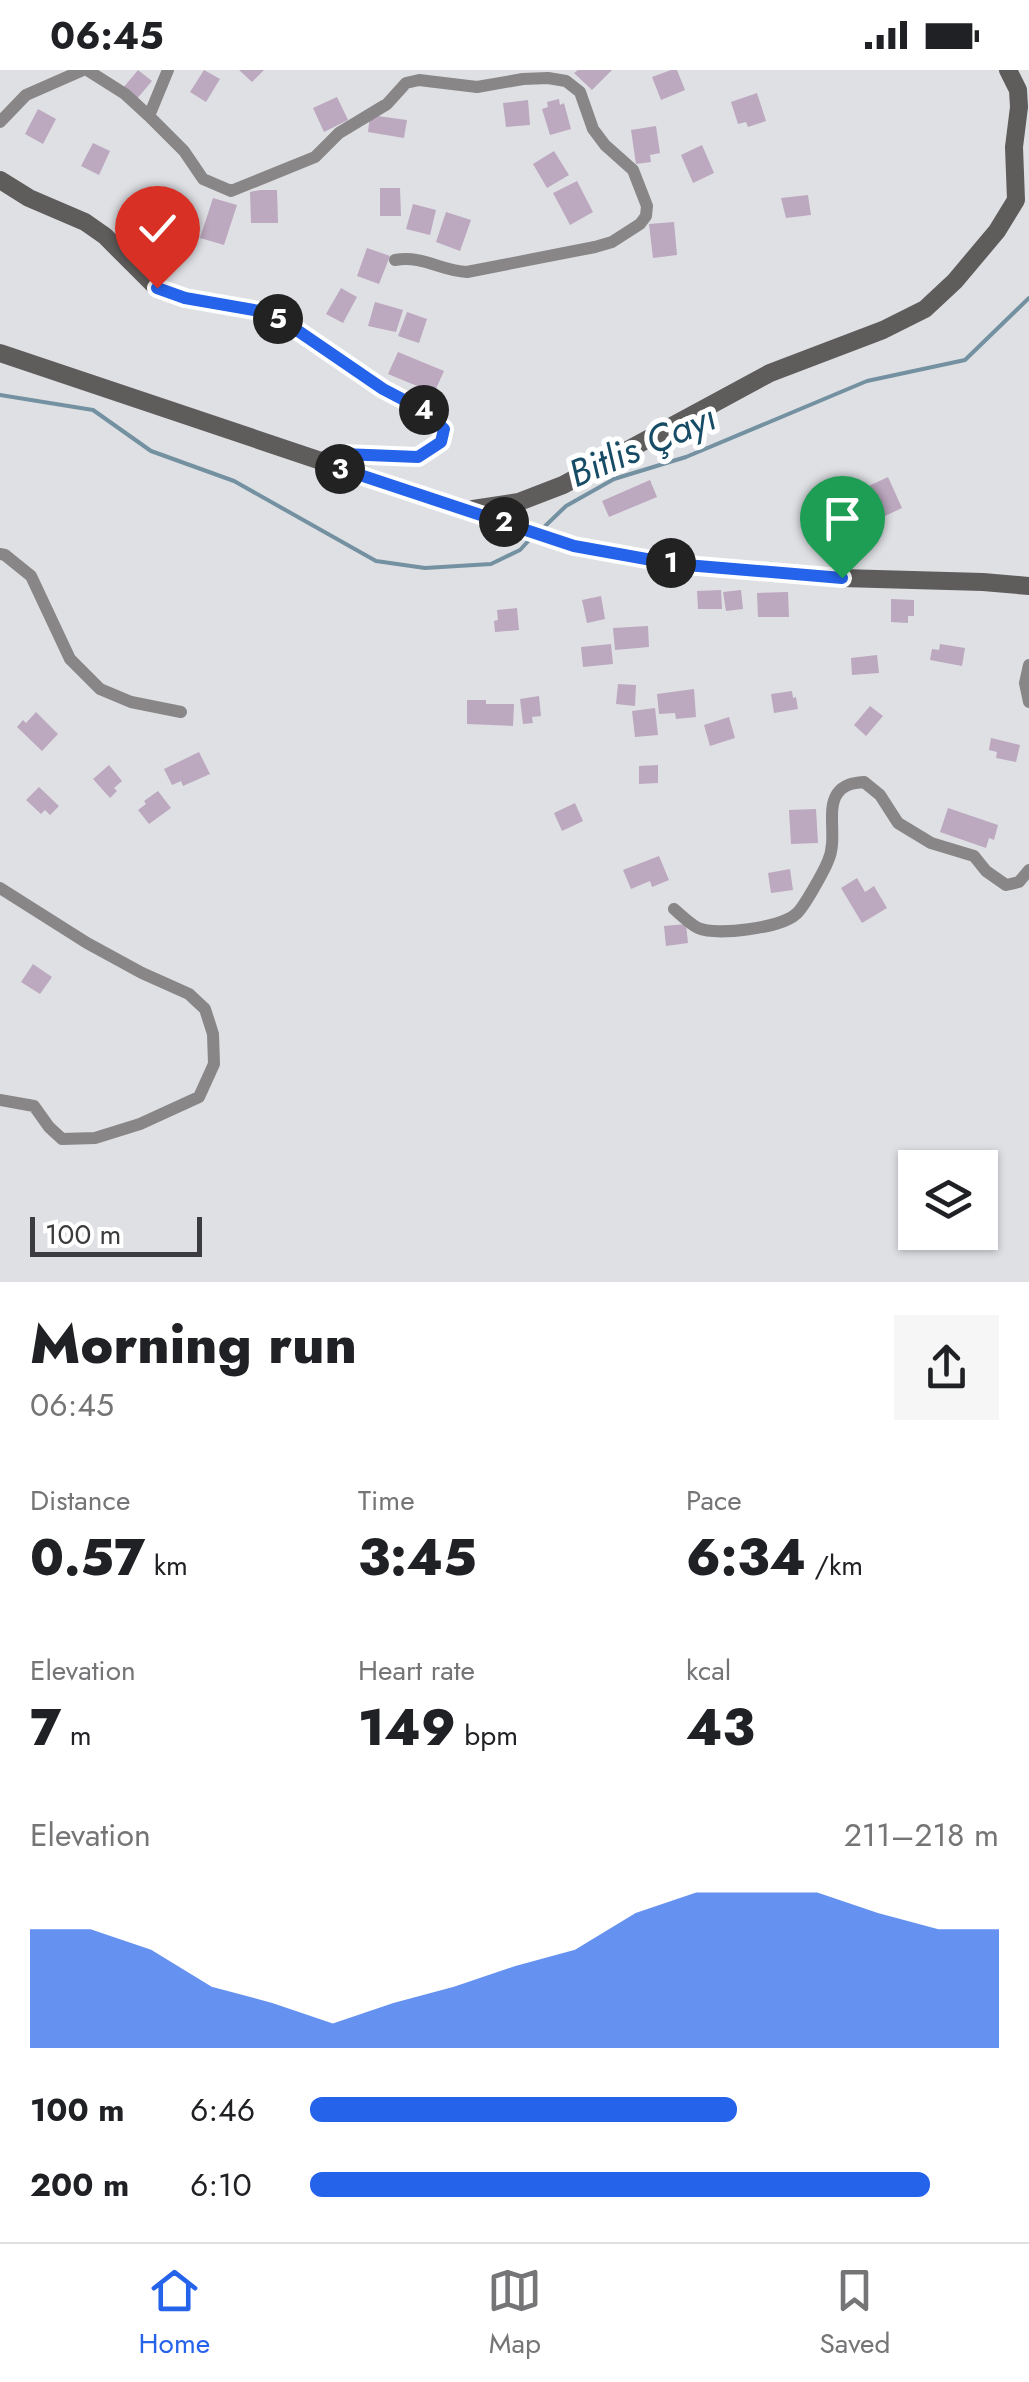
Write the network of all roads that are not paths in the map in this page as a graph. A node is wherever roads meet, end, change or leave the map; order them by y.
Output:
1 (85, 70) edge
2 (168, 70) edge
3 (1008, 70) edge
4 (149, 116) junction
5 (0, 122) edge
6 (0, 180) edge
7 (395, 260) dead end
8 (0, 353) edge
9 (330, 465) junction
10 (468, 510) junction
11 (0, 554) edge
12 (1029, 586) edge
13 (1029, 665) edge
14 (1029, 702) edge
15 (181, 712) dead end
16 (1029, 870) edge
17 (0, 888) edge
18 (674, 909) dead end
19 (0, 1100) edge

1 - 4 street
1 - 5 street
2 - 4 street
3 - 10 street
4 - 7 street
6 - 9 street
8 - 9 street
9 - 10 street
10 - 12 street
11 - 15 street
13 - 14 street
16 - 18 street
17 - 19 street

